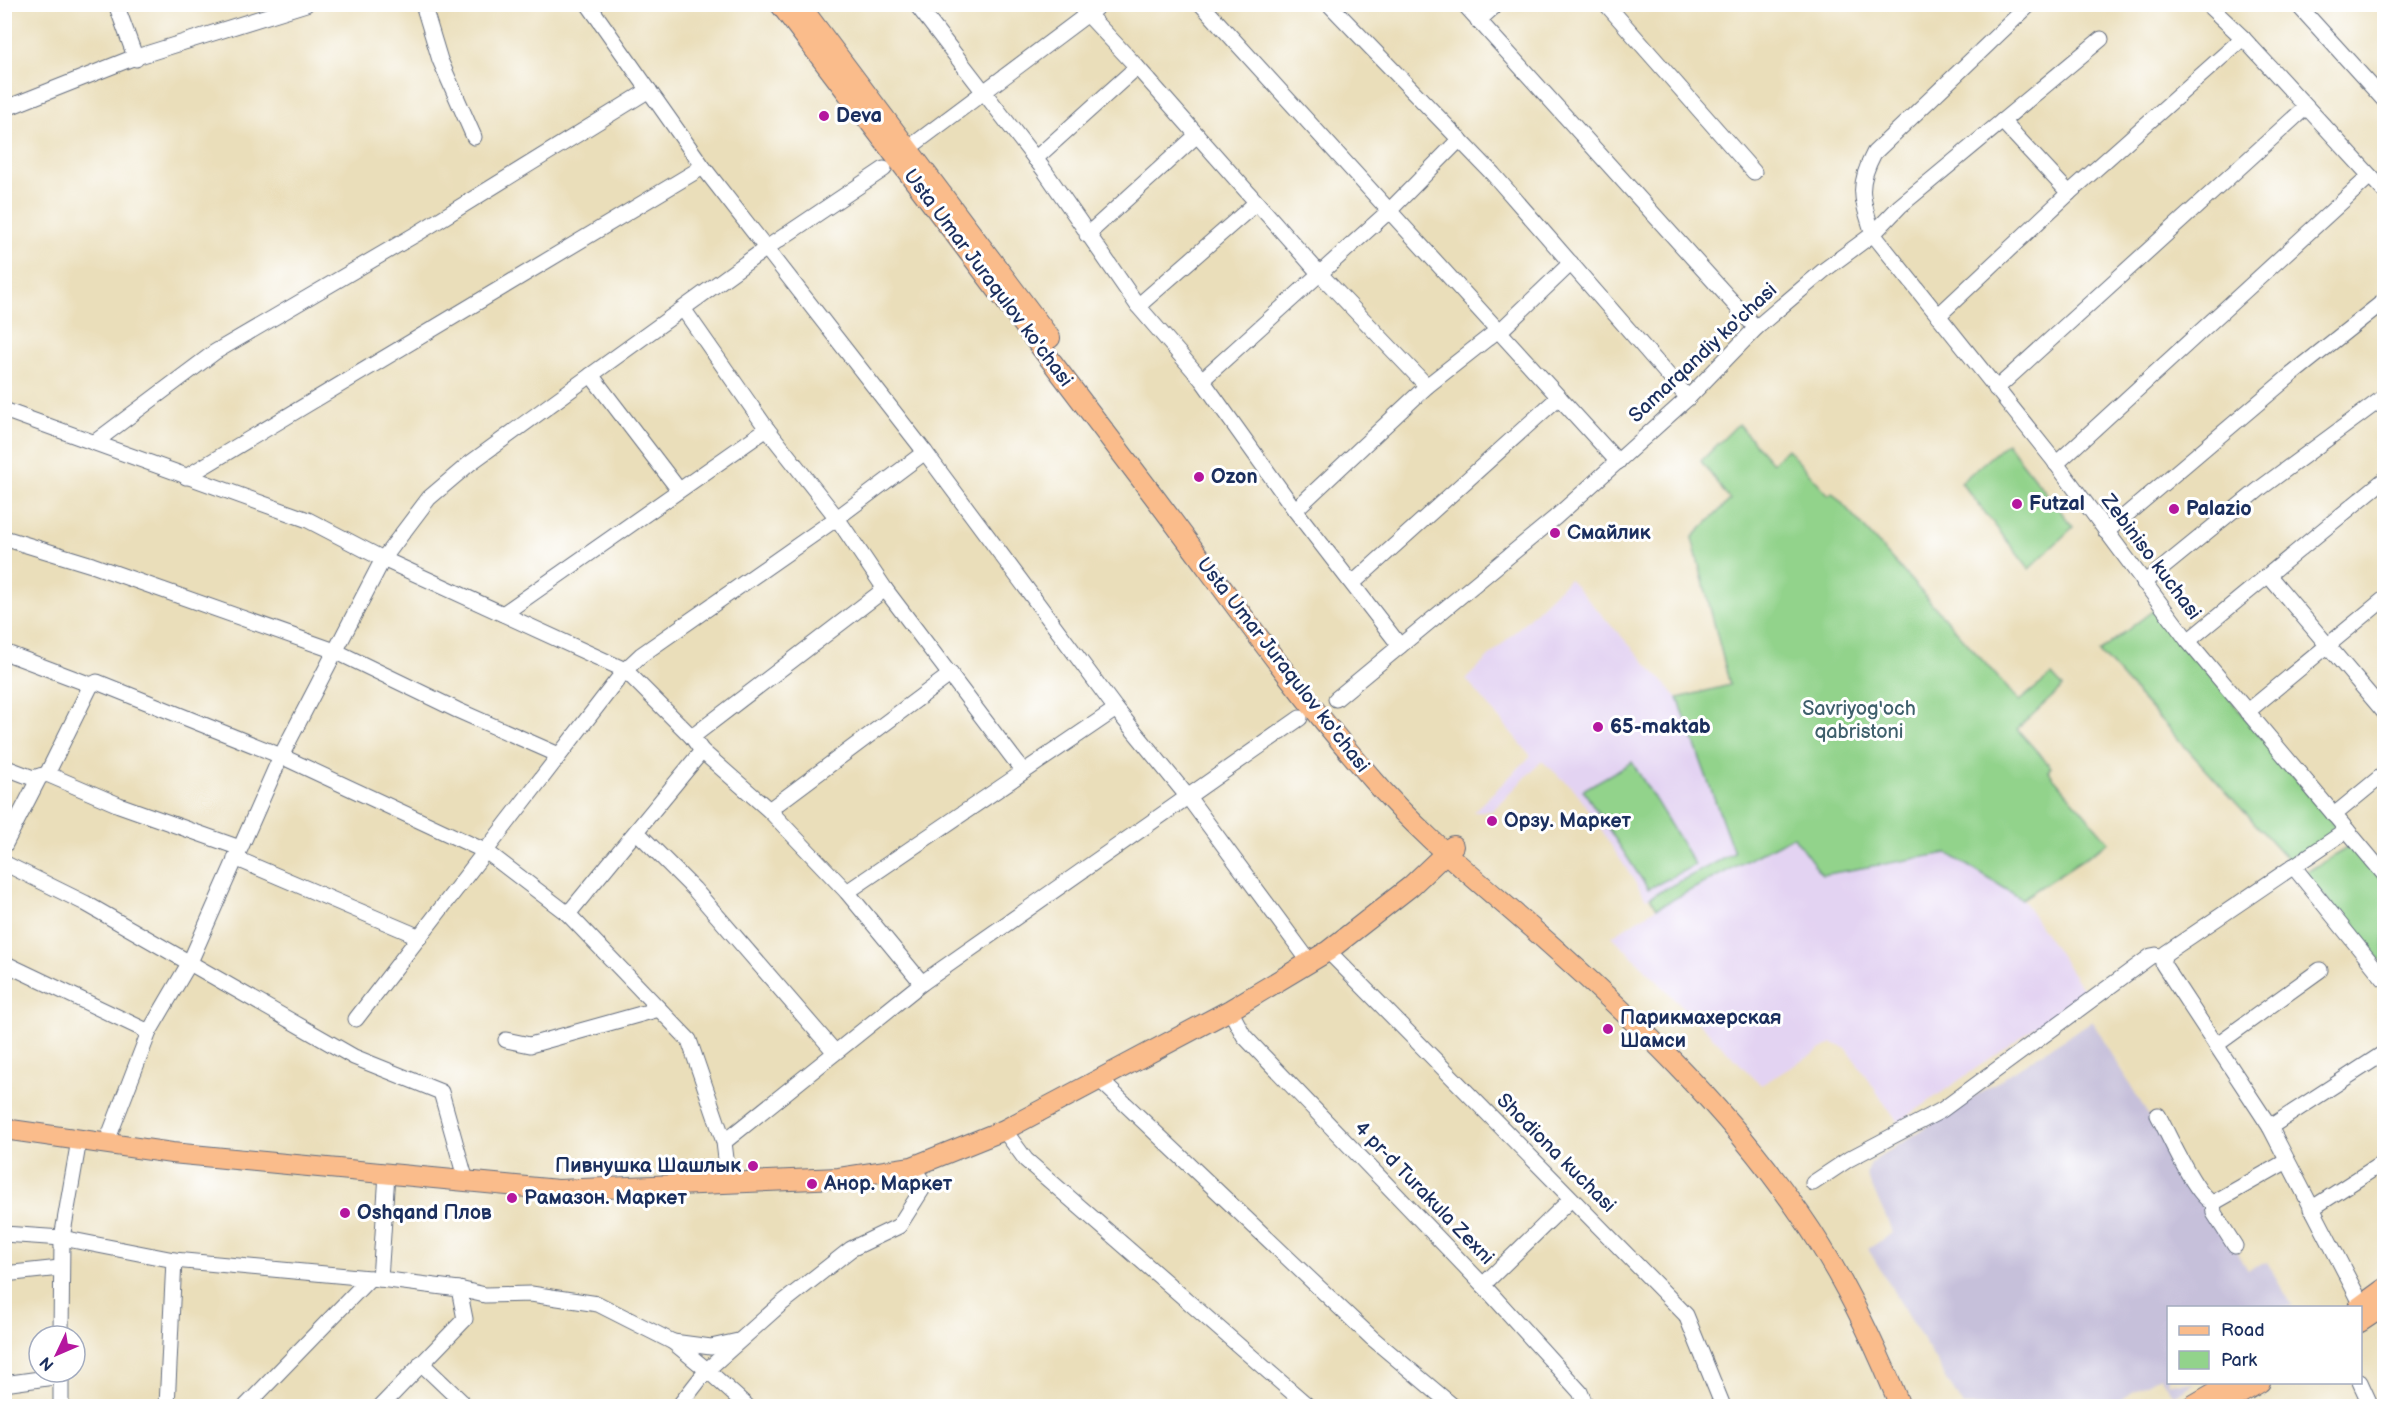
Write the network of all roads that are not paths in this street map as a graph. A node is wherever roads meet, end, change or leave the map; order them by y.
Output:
1 (116, 4) edge
2 (306, 4) edge
3 (423, 4) edge
4 (588, 4) edge
5 (780, 4) edge
6 (799, 4) edge
7 (916, 4) edge
8 (1101, 4) edge
9 (1201, 4) edge
10 (1329, 4) edge
11 (1464, 4) edge
12 (1497, 4) edge
13 (1606, 4) edge
14 (2030, 4) edge
15 (2207, 4) edge
16 (2297, 4) edge
17 (1082, 9) edge
18 (1478, 21) junction
19 (2243, 38) junction
20 (2101, 39) dead end
21 (136, 59) junction
22 (1137, 67) junction
23 (649, 90) junction
24 (984, 94) junction
25 (2385, 100) edge
26 (2306, 107) junction
27 (4, 109) edge
28 (2002, 121) junction
29 (1197, 135) junction
30 (474, 137) dead end
31 (1460, 139) junction
32 (917, 142) dead end
33 (1035, 159) junction
34 (703, 167) junction
35 (884, 169) dead end
36 (1754, 172) dead end
37 (2370, 176) junction
38 (2385, 190) edge
39 (2069, 193) junction
40 (1256, 203) junction
41 (1389, 212) junction
42 (1873, 234) junction
43 (1087, 235) junction
44 (768, 247) junction
45 (1571, 264) junction
46 (1319, 273) junction
47 (2385, 301) edge
48 (1138, 306) junction
49 (684, 310) junction
50 (1938, 316) junction
51 (1756, 328) junction
52 (1498, 331) junction
53 (591, 375) junction
54 (1202, 380) junction
55 (1427, 386) junction
56 (1996, 389) junction
57 (1559, 397) junction
58 (2385, 397) edge
59 (1688, 398) junction
60 (4, 410) edge
61 (767, 429) junction
62 (95, 442) junction
63 (925, 452) junction
64 (1618, 462) junction
65 (2056, 464) junction
66 (186, 477) junction
67 (2385, 480) edge
68 (679, 490) junction
69 (1295, 510) junction
70 (837, 518) junction
71 (2106, 532) junction
72 (4, 538) edge
73 (383, 559) junction
74 (2269, 576) junction
75 (1353, 583) junction
76 (2144, 583) junction
77 (885, 589) junction
78 (2385, 599) edge
79 (503, 614) junction
80 (2188, 641) junction
81 (1400, 646) junction
82 (2328, 646) junction
83 (335, 651) junction
84 (4, 652) edge
85 (626, 670) junction
86 (951, 674) junction
87 (91, 685) junction
88 (1336, 699) dead end
89 (1116, 709) junction
90 (2247, 712) junction
91 (2385, 712) edge
92 (1300, 718) dead end
93 (692, 737) junction
94 (702, 751) junction
95 (560, 755) junction
96 (281, 756) junction
97 (4, 767) edge
98 (1023, 771) junction
99 (2385, 774) edge
100 (44, 775) junction
101 (1188, 797) junction
102 (769, 810) junction
103 (2334, 815) junction
104 (2347, 830) junction
105 (637, 832) junction
106 (4, 846) edge
107 (1449, 850) junction
108 (487, 852) junction
109 (237, 853) junction
110 (4, 863) edge
111 (2293, 866) junction
112 (2385, 873) edge
113 (847, 892) junction
114 (568, 914) junction
115 (420, 937) junction
116 (1328, 951) junction
117 (2163, 958) junction
118 (1309, 961) junction
119 (4, 963) edge
120 (190, 963) junction
121 (2320, 970) dead end
122 (2385, 979) edge
123 (922, 983) junction
124 (659, 1009) junction
125 (1230, 1010) junction
126 (356, 1018) dead end
127 (149, 1032) junction
128 (506, 1040) dead end
129 (2216, 1045) junction
130 (834, 1051) junction
131 (2385, 1053) edge
132 (1101, 1080) junction
133 (2158, 1115) dead end
134 (2270, 1127) junction
135 (4, 1130) edge
136 (1004, 1130) junction
137 (79, 1140) junction
138 (724, 1142) junction
139 (106, 1144) junction
140 (2287, 1161) junction
141 (2385, 1162) edge
142 (912, 1167) junction
143 (387, 1174) junction
144 (466, 1181) junction
145 (1813, 1183) dead end
146 (729, 1184) junction
147 (1571, 1198) junction
148 (2212, 1203) junction
149 (2311, 1209) junction
150 (4, 1234) edge
151 (62, 1238) junction
152 (2235, 1246) dead end
153 (174, 1260) junction
154 (60, 1268) junction
155 (4, 1274) edge
156 (375, 1278) junction
157 (1483, 1285) junction
158 (459, 1289) junction
159 (2385, 1289) edge
160 (2367, 1311) edge
161 (60, 1324) edge
162 (739, 1341) junction
163 (673, 1342) junction
164 (421, 1363) junction
165 (707, 1370) junction
166 (27, 1380) edge
167 (4, 1384) edge
168 (61, 1384) edge
169 (2231, 1384) edge
170 (2258, 1384) edge
171 (2360, 1384) edge
172 (2221, 1406) edge
173 (61, 1407) edge
174 (167, 1407) edge
175 (246, 1407) edge
176 (381, 1407) edge
177 (466, 1407) edge
178 (679, 1407) edge
179 (747, 1407) edge
180 (1308, 1407) edge
181 (1453, 1407) edge
182 (1586, 1407) edge
183 (1723, 1407) edge
184 (1900, 1407) edge
185 (1911, 1407) edge
186 (2192, 1407) edge
187 (2371, 1407) edge

1 - 21 street
2 - 21 street
3 - 30 street
4 - 23 street
5 - 107 main road, Usta Umar Juraqulov ko'chasi
6 - 107 main road, Usta Umar Juraqulov ko'chasi
7 - 24 street
8 - 17 street
9 - 41 street
10 - 31 street
11 - 18 street
12 - 18 street
13 - 36 street
14 - 42 street, Zebiniso kuchasi
15 - 19 street
16 - 25 street
17 - 22 street
17 - 24 street
18 - 51 street
19 - 26 street
19 - 39 street
20 - 28 street, Samarqandiy ko'chasi
21 - 27 street
22 - 29 street
22 - 33 street
23 - 34 street
23 - 62 street
24 - 32 street
24 - 33 street
26 - 37 street
26 - 56 street
28 - 39 street
28 - 42 street, Samarqandiy ko'chasi
29 - 40 street
29 - 43 street
31 - 41 street
31 - 45 street
33 - 43 street
34 - 44 street
34 - 66 street
35 - 44 street
37 - 38 street
37 - 65 street
39 - 50 street
40 - 46 street
40 - 48 street
41 - 46 street
41 - 52 street
42 - 50 street, Zebiniso kuchasi
42 - 51 street, Samarqandiy ko'chasi
43 - 48 street
44 - 49 street
44 - 63 street
45 - 52 street
45 - 59 street
46 - 54 street
46 - 55 street
47 - 71 street
48 - 54 street
49 - 53 street
49 - 61 street
50 - 56 street, Zebiniso kuchasi
51 - 59 street, Samarqandiy ko'chasi
52 - 55 street
52 - 57 street
53 - 68 street
53 - 73 street
54 - 69 street
55 - 69 street
56 - 65 street, Zebiniso kuchasi
57 - 64 street
57 - 75 street
58 - 76 street
59 - 64 street, Samarqandiy ko'chasi
60 - 62 street
61 - 68 street
61 - 70 street
62 - 66 street
63 - 70 street
63 - 89 street
64 - 81 street, Samarqandiy ko'chasi
65 - 71 street, Zebiniso kuchasi
66 - 73 street
67 - 74 street
68 - 79 street
69 - 75 street
70 - 77 street
70 - 85 street
71 - 76 street, Zebiniso kuchasi
72 - 83 street
73 - 79 street
73 - 83 street
74 - 80 street
74 - 82 street
75 - 81 street
76 - 80 street, Zebiniso kuchasi
77 - 86 street
77 - 93 street
78 - 82 street
79 - 85 street
80 - 90 street, Zebiniso kuchasi
81 - 88 street, Samarqandiy ko'chasi
82 - 90 street
82 - 91 street
83 - 95 street
83 - 96 street
84 - 87 street
85 - 93 street
85 - 95 street
86 - 98 street
86 - 102 street
87 - 96 street
87 - 100 street
89 - 98 street
89 - 101 street
90 - 103 street, Zebiniso kuchasi
92 - 101 street
93 - 94 street
94 - 102 street
94 - 105 street
95 - 108 street
96 - 108 street
96 - 109 street
97 - 100 street
98 - 113 street
99 - 103 street
100 - 106 street
100 - 109 street
101 - 118 street
101 - 123 street
102 - 113 street
103 - 104 street, Zebiniso kuchasi
104 - 111 street
104 - 112 street, Zebiniso kuchasi
105 - 114 street
105 - 130 street
107 - 116 main road
107 - 184 main road, Usta Umar Juraqulov ko'chasi
107 - 185 main road, Usta Umar Juraqulov ko'chasi
108 - 114 street
108 - 115 street
109 - 115 street
109 - 120 street
110 - 120 street
111 - 117 street
111 - 122 street
113 - 123 street
114 - 124 street
115 - 126 street
116 - 118 main road
116 - 147 street, Shodiona kuchasi
117 - 129 street
117 - 145 street
118 - 125 main road
119 - 127 street
120 - 127 street
120 - 144 street
121 - 129 street
123 - 130 street
124 - 128 street
124 - 138 street
125 - 132 main road
125 - 157 street, 4 pr-d Turakula Zexni
127 - 139 street
129 - 134 street
130 - 138 street
131 - 134 street
132 - 136 main road
132 - 181 street
133 - 148 street
134 - 140 street
135 - 137 main road
136 - 142 main road
136 - 180 street
137 - 139 main road
137 - 151 street
138 - 146 street
139 - 143 main road
140 - 148 street
140 - 149 street
141 - 149 street
142 - 146 main road
142 - 162 street
143 - 144 main road
143 - 156 street
144 - 146 main road
147 - 157 street
147 - 183 street, Shodiona kuchasi
148 - 152 street
149 - 160 street
150 - 151 street
151 - 153 street
151 - 154 street
153 - 156 street
153 - 174 street
154 - 155 street
154 - 161 street
156 - 158 street
156 - 175 street
157 - 182 street, 4 pr-d Turakula Zexni
158 - 163 street
158 - 164 street
159 - 160 main road
162 - 163 street
162 - 165 street
163 - 165 street
164 - 176 street
164 - 177 street
165 - 178 street
165 - 179 street
166 - 167 street
168 - 173 street
169 - 186 main road
170 - 172 main road
171 - 187 street

